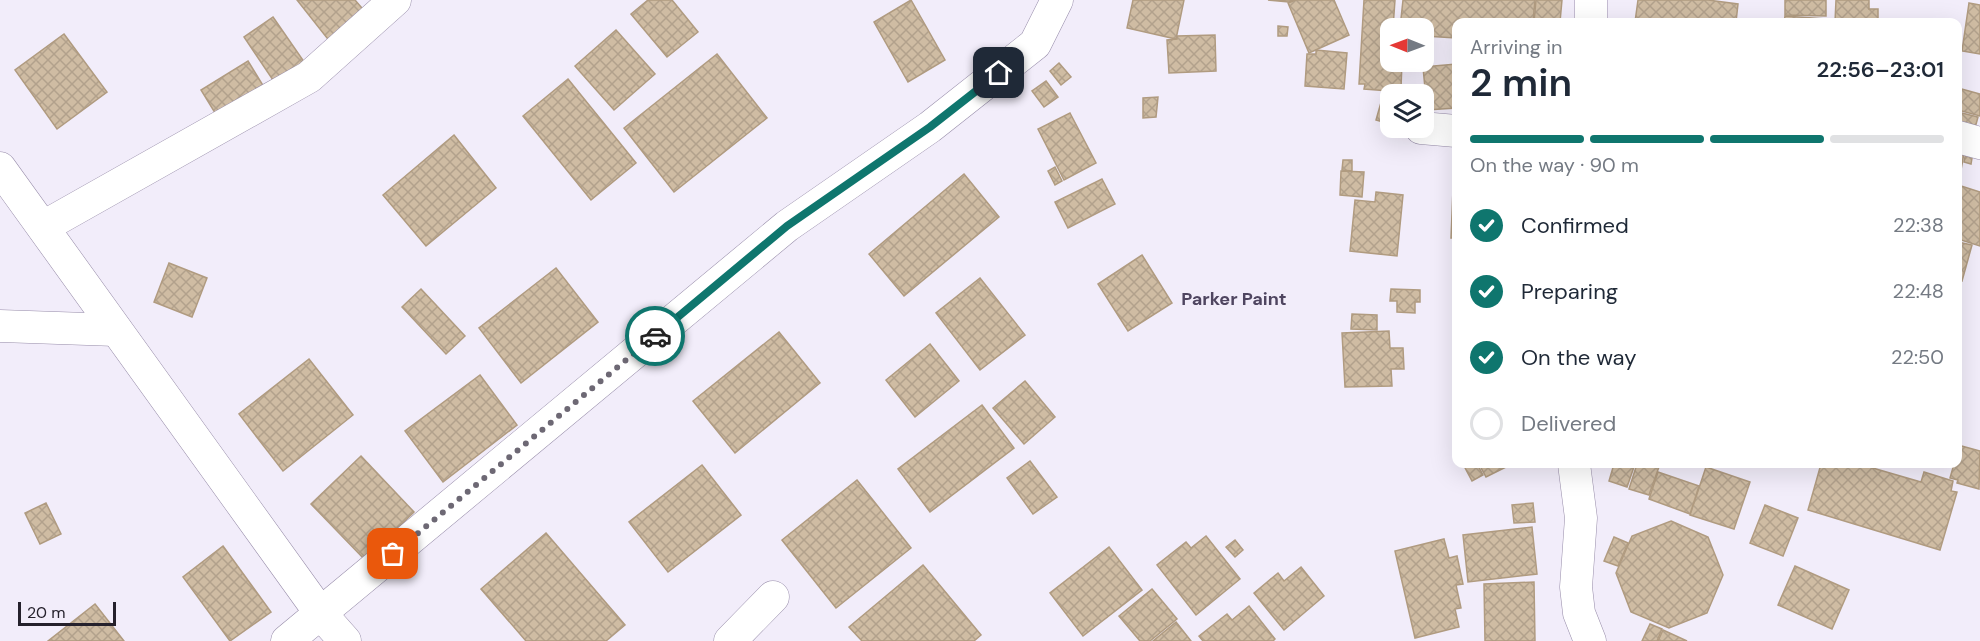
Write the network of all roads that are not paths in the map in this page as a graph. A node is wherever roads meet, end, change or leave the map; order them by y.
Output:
1 (395, 0) edge
2 (1057, 0) edge
3 (1590, 0) edge
4 (1591, 18) edge
5 (1434, 129) edge
6 (1452, 131) edge
7 (1962, 138) edge
8 (1980, 143) edge
9 (0, 168) edge
10 (43, 227) junction
11 (0, 326) edge
12 (116, 330) junction
13 (1575, 468) edge
14 (773, 597) dead end
15 (321, 614) junction
16 (287, 641) edge
17 (345, 641) edge
18 (730, 641) edge
19 (1590, 641) edge

1 - 10 street
2 - 15 street
3 - 4 street
5 - 6 street
7 - 8 street
9 - 10 street
10 - 12 street
11 - 12 street
12 - 15 street
13 - 19 street
14 - 18 street
15 - 16 street
15 - 17 street

